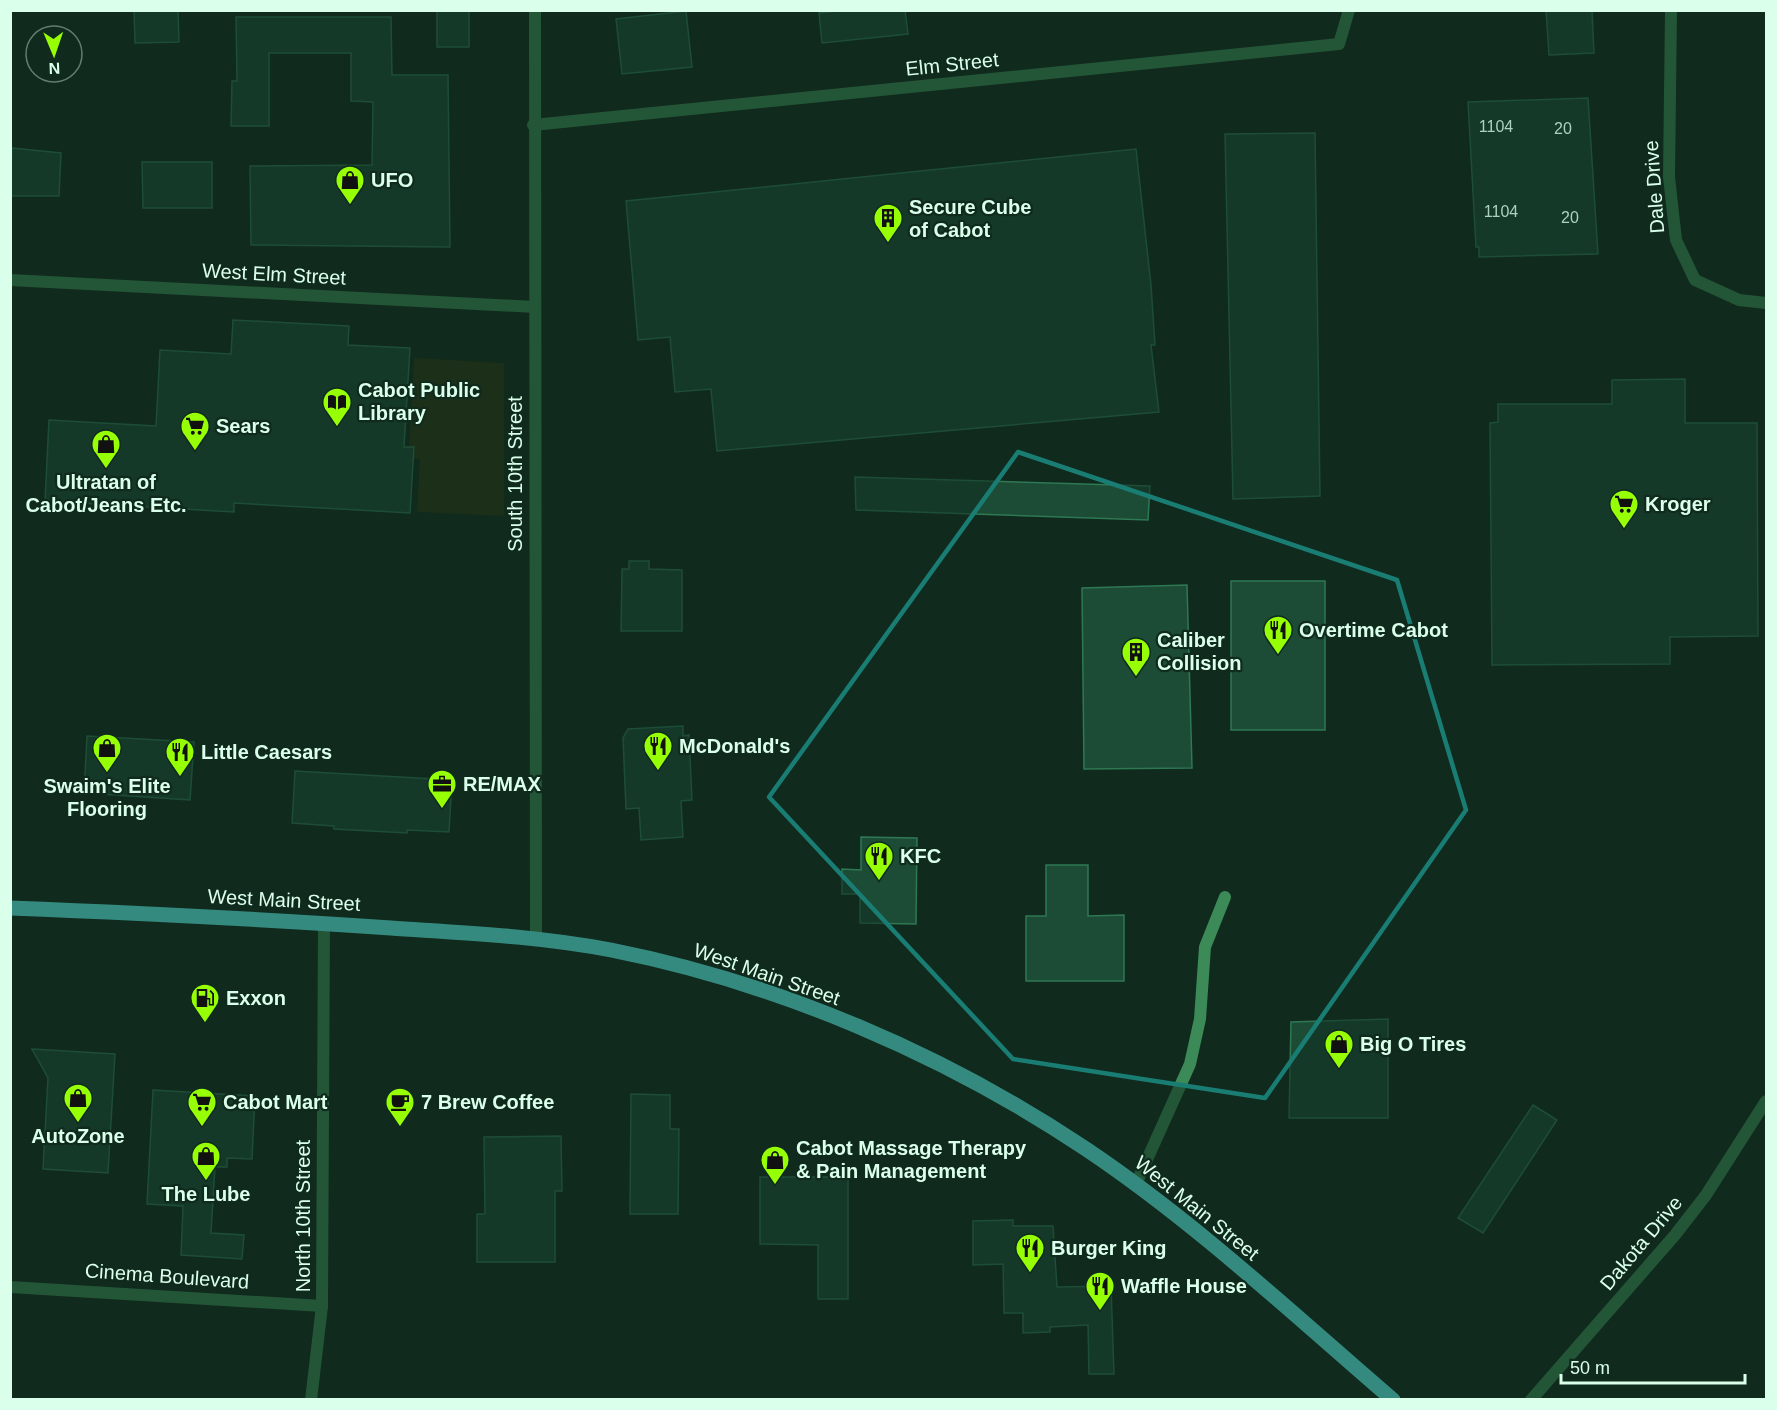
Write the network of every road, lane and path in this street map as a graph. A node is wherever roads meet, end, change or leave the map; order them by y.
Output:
1 (535, 10) edge
2 (1349, 10) edge
3 (1671, 10) edge
4 (533, 125) junction
5 (10, 280) edge
6 (1767, 303) edge
7 (535, 307) junction
8 (1225, 897) dead end
9 (10, 908) edge
10 (324, 923) junction
11 (536, 938) junction
12 (1767, 1101) edge
13 (1136, 1184) junction
14 (10, 1287) edge
15 (322, 1306) junction
16 (311, 1400) edge
17 (1393, 1400) edge
18 (1531, 1400) edge

1 - 4 street, South 10th Street
2 - 4 street, Elm Street
3 - 6 street, Dale Drive
4 - 7 street, South 10th Street
5 - 7 street, West Elm Street
7 - 11 street, South 10th Street
8 - 13 street
9 - 10 main road, West Main Street
10 - 11 main road, West Main Street
10 - 15 street, North 10th Street
11 - 13 main road, West Main Street
12 - 18 street, Dakota Drive
13 - 17 main road, West Main Street
14 - 15 street, Cinema Boulevard
15 - 16 street, North 10th Street

